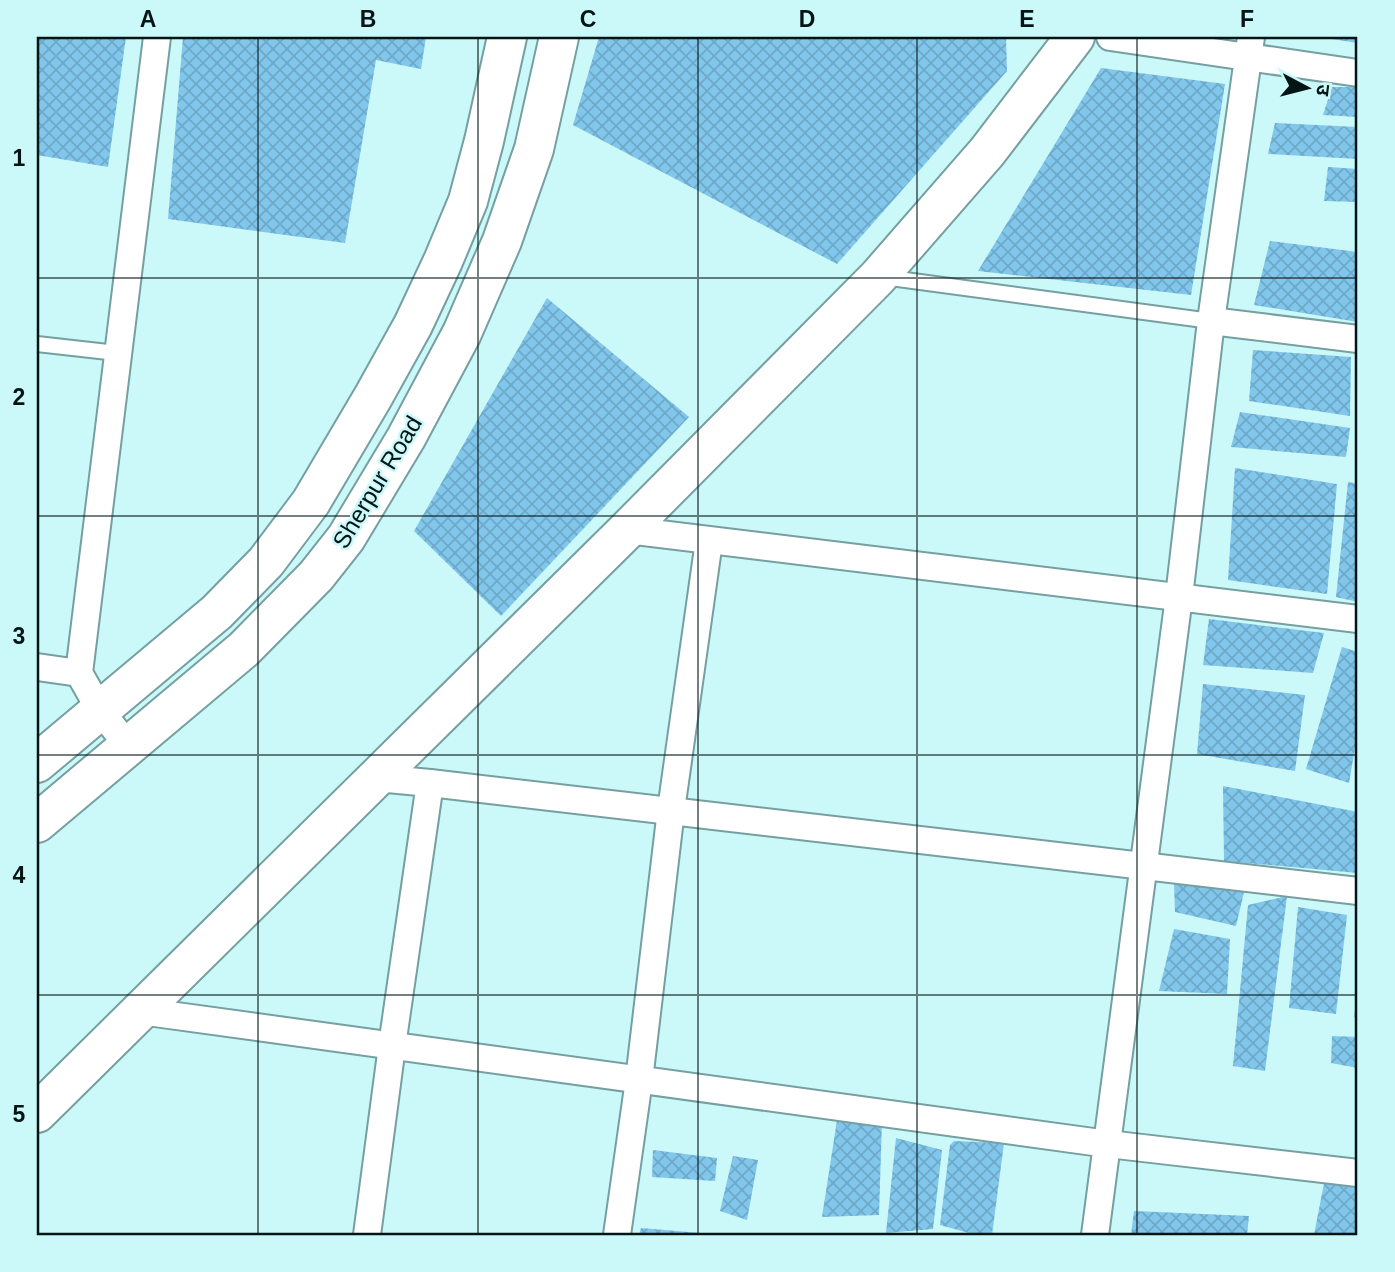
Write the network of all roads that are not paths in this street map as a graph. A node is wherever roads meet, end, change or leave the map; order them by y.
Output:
1 (157, 37) edge
2 (507, 37) edge
3 (559, 37) edge
4 (1075, 37) edge
5 (1110, 37) edge
6 (1249, 47) edge
7 (1358, 73) edge
8 (878, 277) junction
9 (1211, 321) junction
10 (1358, 339) edge
11 (37, 344) edge
12 (117, 354) junction
13 (627, 530) junction
14 (709, 541) junction
15 (1179, 597) junction
16 (1358, 619) edge
17 (37, 667) edge
18 (79, 673) junction
19 (100, 710) junction
20 (128, 746) junction
21 (37, 763) edge
22 (377, 778) junction
23 (430, 783) junction
24 (671, 810) junction
25 (37, 823) edge
26 (1144, 865) junction
27 (1358, 891) edge
28 (140, 1012) junction
29 (392, 1046) junction
30 (639, 1080) junction
31 (37, 1113) edge
32 (1108, 1144) junction
33 (1358, 1173) edge
34 (367, 1235) edge
35 (617, 1235) edge
36 (1095, 1235) edge

1 - 12 street
2 - 19 street, Sherpur Road
3 - 20 street, Sherpur Road
4 - 8 street
5 - 6 street
6 - 7 street
6 - 9 street
8 - 9 lane
8 - 13 street
9 - 10 street
9 - 15 street
11 - 12 lane
12 - 18 street
13 - 14 street
13 - 22 street
14 - 15 street
14 - 24 street
15 - 16 street
15 - 26 street
17 - 18 street
18 - 19 street
19 - 20 street
19 - 21 street, Sherpur Road
20 - 25 street, Sherpur Road
22 - 23 street
22 - 28 street
23 - 24 street
23 - 29 street
24 - 26 street
24 - 30 street
26 - 27 street
26 - 32 street
28 - 29 street
28 - 31 street
29 - 30 street
29 - 34 street
30 - 32 street
30 - 35 street
32 - 33 street
32 - 36 street

